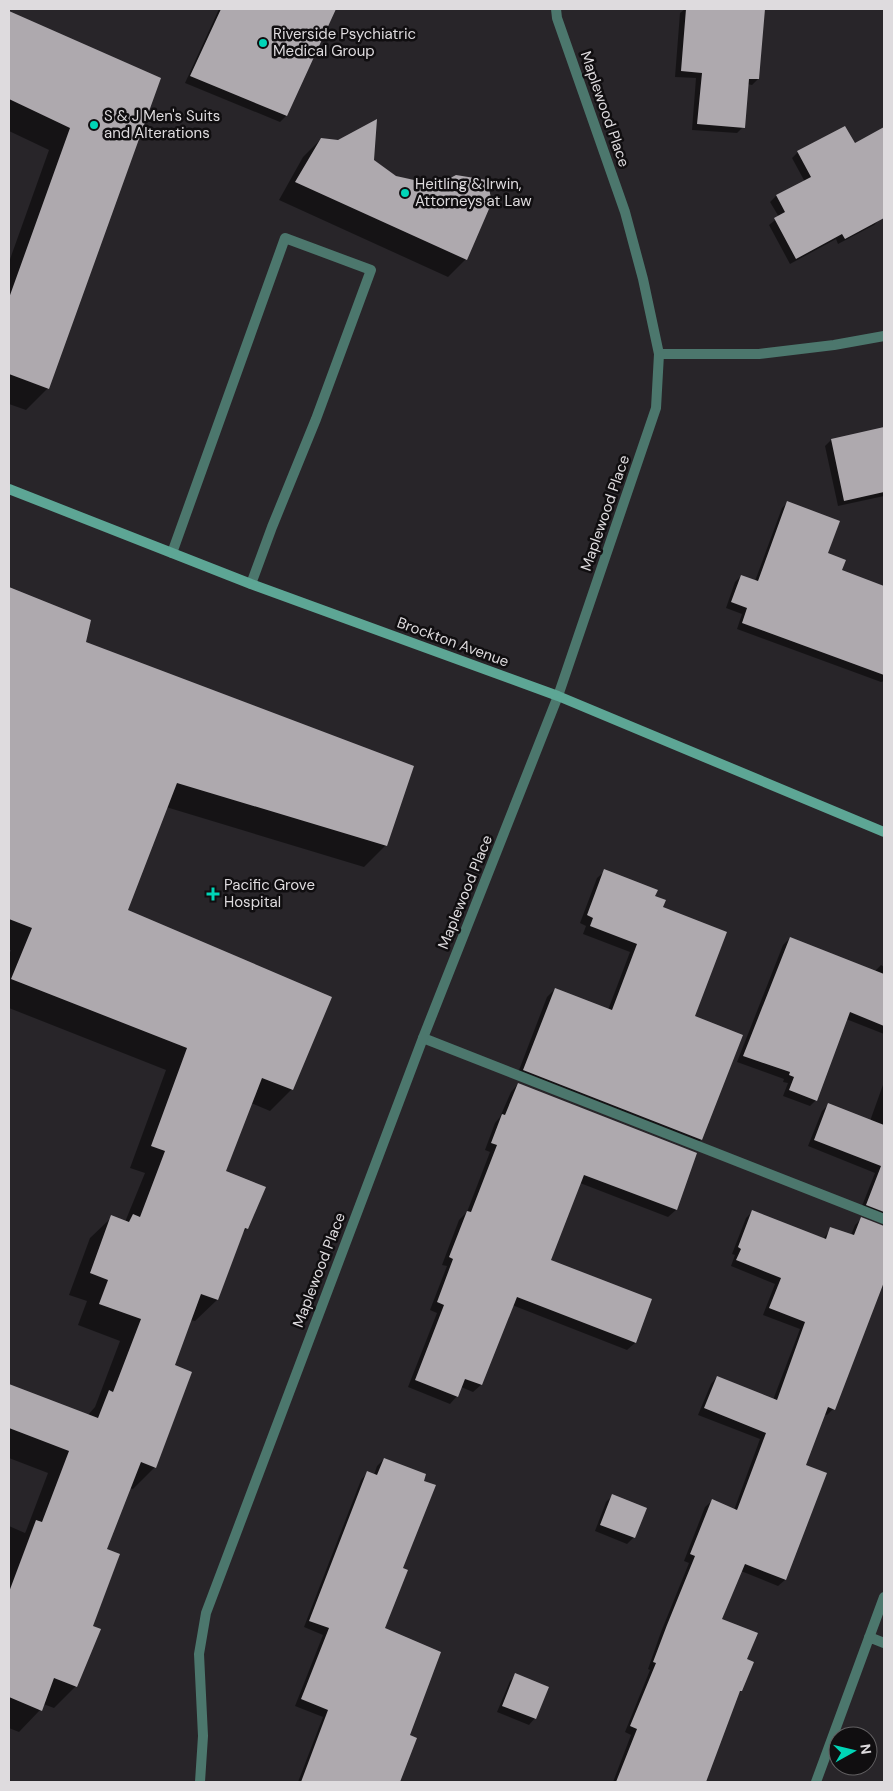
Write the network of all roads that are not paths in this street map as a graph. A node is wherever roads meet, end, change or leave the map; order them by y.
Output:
1 (556, 9) edge
2 (884, 336) edge
3 (659, 354) junction
4 (9, 489) edge
5 (172, 553) junction
6 (251, 584) junction
7 (558, 696) junction
8 (884, 832) edge
9 (423, 1038) junction
10 (884, 1219) edge
11 (884, 1597) edge
12 (869, 1637) junction
13 (884, 1643) edge
14 (200, 1782) edge
15 (816, 1782) edge

1 - 3 street, Maplewood Place
2 - 3 street
3 - 7 street, Maplewood Place
4 - 5 main road, Brockton Avenue
5 - 6 main road, Brockton Avenue
5 - 6 street
6 - 7 main road, Brockton Avenue
7 - 8 main road, Brockton Avenue
7 - 9 street, Maplewood Place
9 - 10 street
9 - 14 street, Maplewood Place
11 - 12 street
12 - 13 street
12 - 15 street

